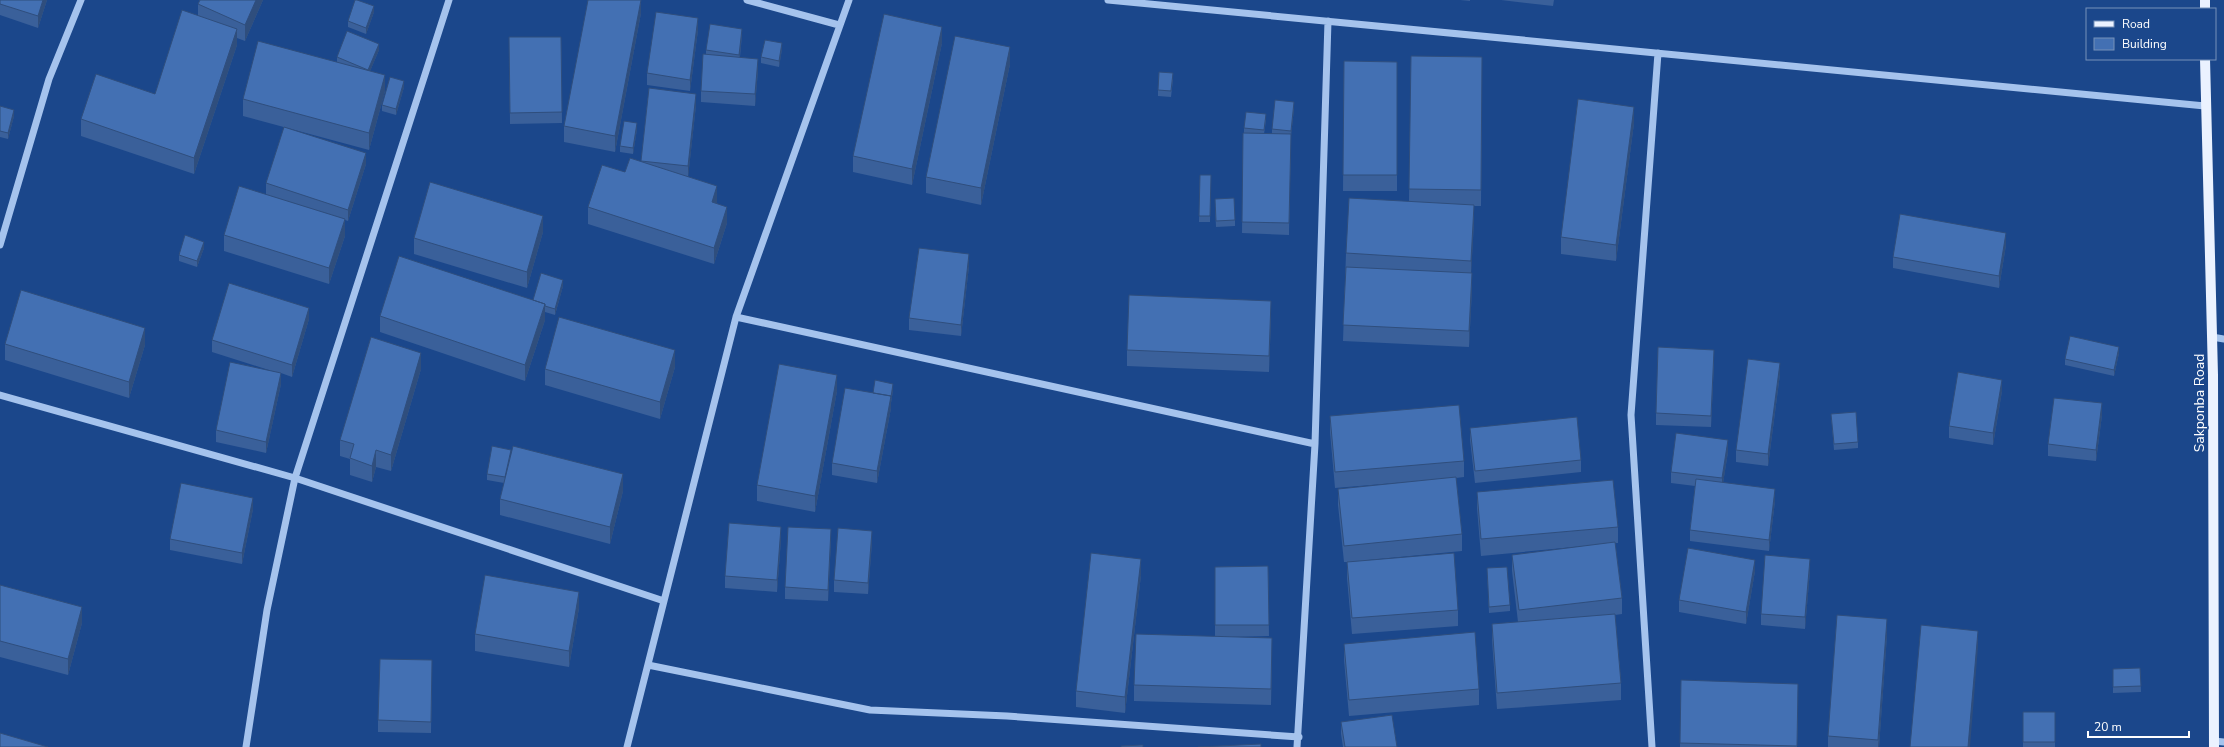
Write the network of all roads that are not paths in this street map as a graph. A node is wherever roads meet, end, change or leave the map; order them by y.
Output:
1 (81, 0) edge
2 (449, 0) edge
3 (748, 0) edge
4 (849, 0) edge
5 (1108, 0) edge
6 (1328, 21) junction
7 (839, 25) junction
8 (1658, 53) junction
9 (2205, 60) edge
10 (2205, 106) junction
11 (0, 245) edge
12 (736, 317) junction
13 (2212, 337) junction
14 (2224, 338) edge
15 (0, 396) edge
16 (1315, 444) junction
17 (295, 478) junction
18 (664, 601) junction
19 (648, 665) junction
20 (1299, 737) junction
21 (2217, 744) edge
22 (246, 747) edge
23 (627, 747) edge
24 (1297, 747) edge
25 (1652, 747) edge

1 - 11 street
2 - 17 street
3 - 7 street
4 - 7 street
5 - 6 street
6 - 8 street
6 - 16 street
7 - 12 street
8 - 10 street
8 - 25 street
9 - 10 main road, Sakponba Road
10 - 13 main road, Sakponba Road
12 - 16 street
12 - 18 street
13 - 14 street
13 - 21 main road, Sakponba Road
15 - 17 street
16 - 20 street
17 - 18 street
17 - 22 street
18 - 19 street
19 - 20 street
19 - 23 street
20 - 24 street

